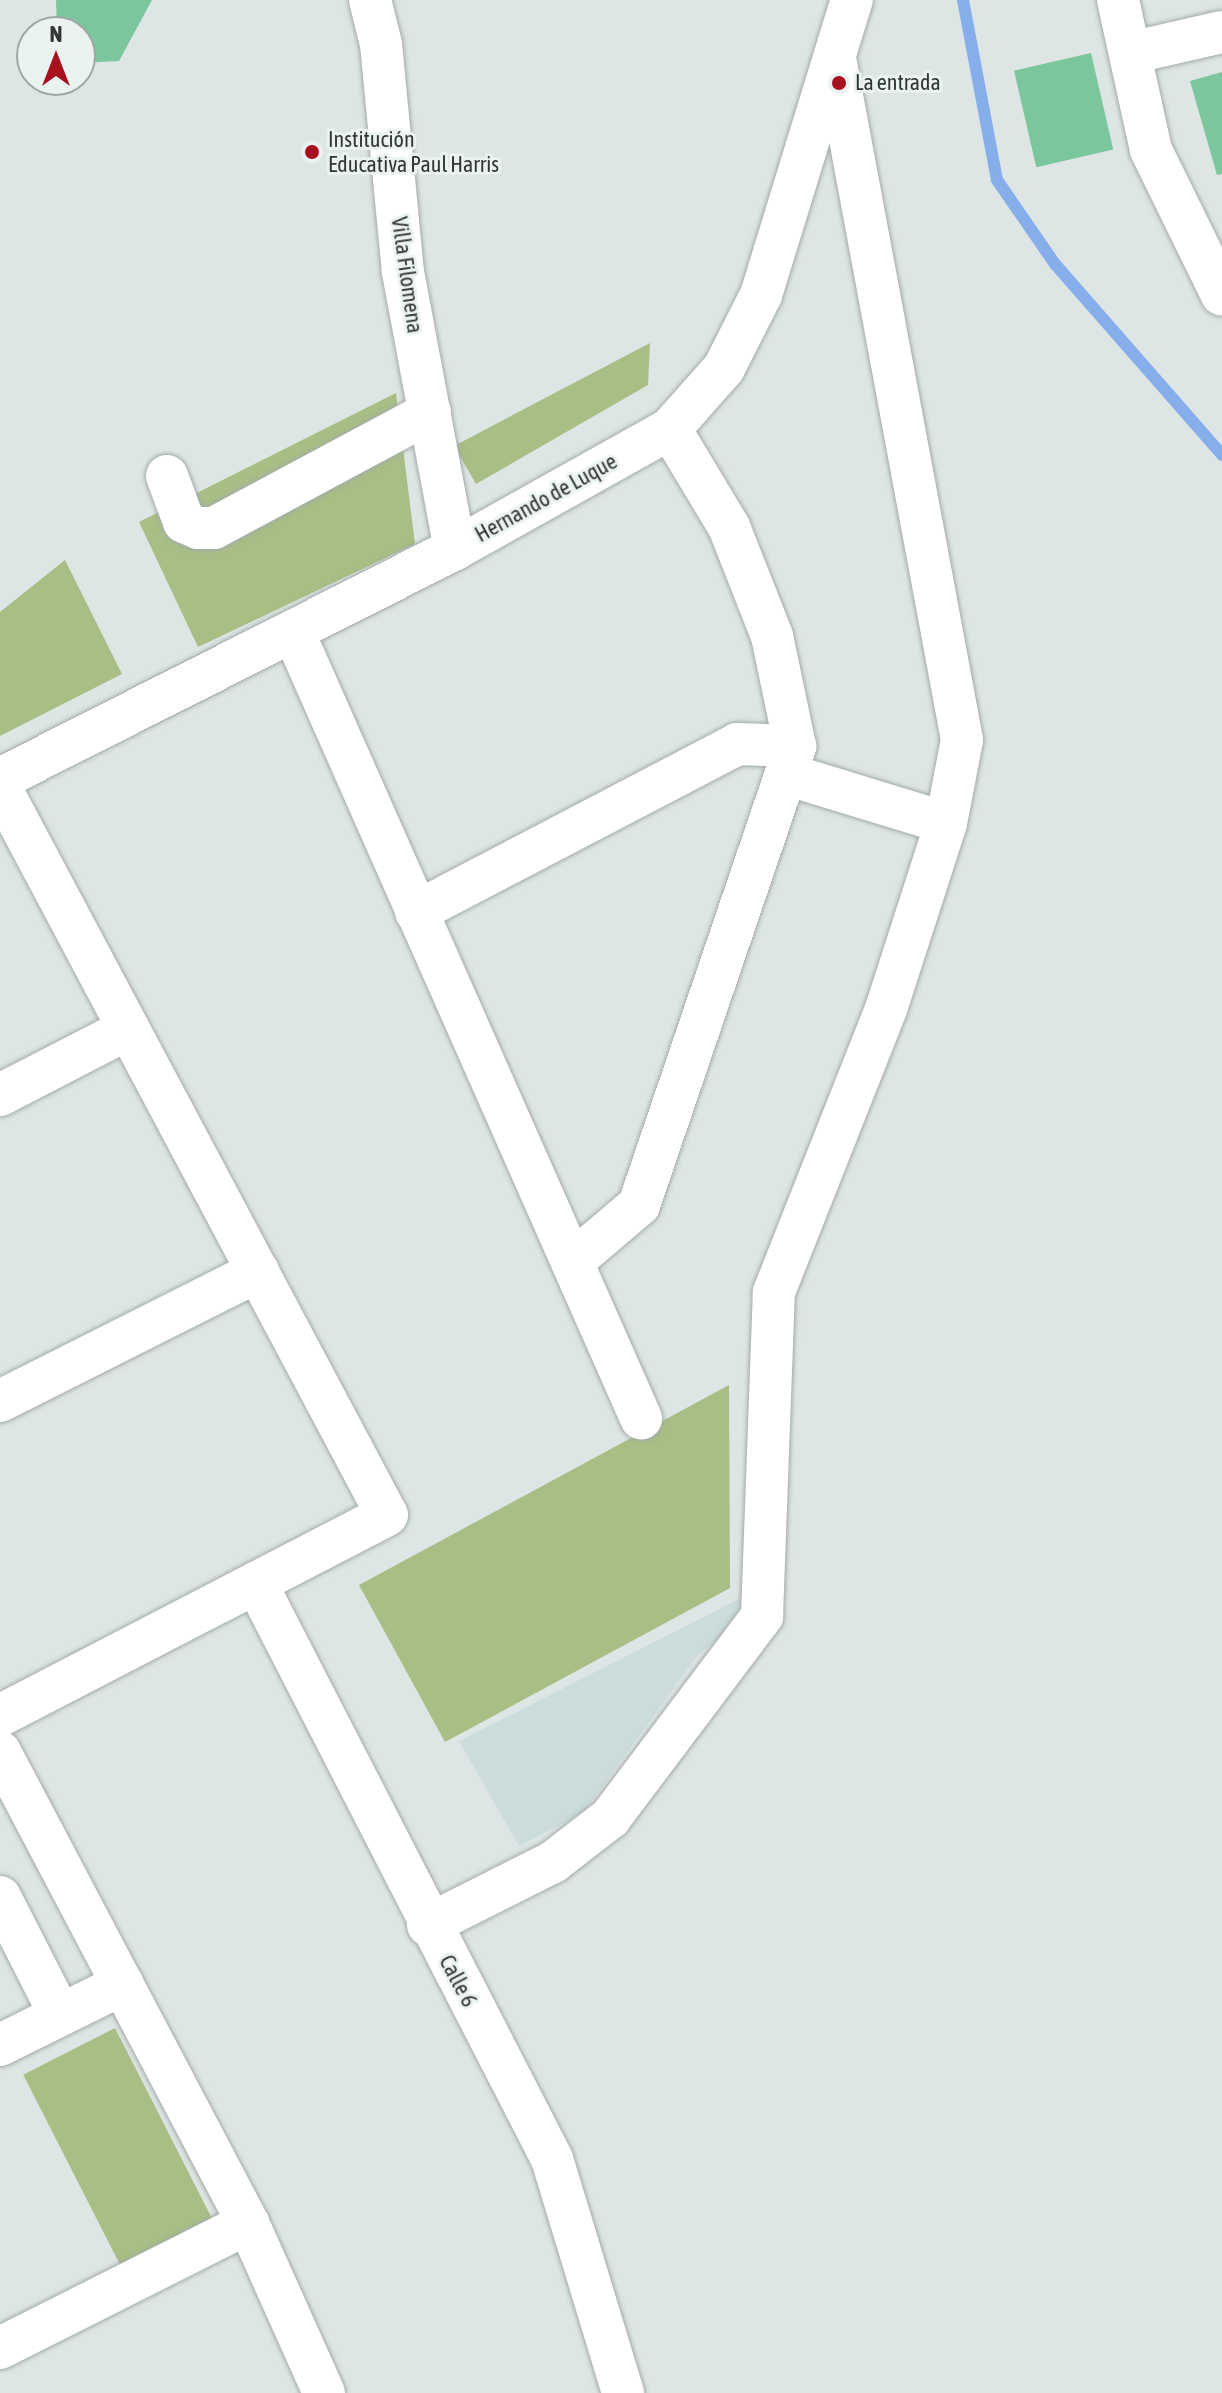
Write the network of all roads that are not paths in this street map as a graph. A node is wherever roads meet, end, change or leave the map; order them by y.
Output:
1 (370, 0) edge
2 (852, 0) edge
3 (1118, 0) edge
4 (1222, 32) edge
5 (1130, 53) junction
6 (835, 58) junction
7 (1222, 295) edge
8 (430, 412) junction
9 (670, 429) junction
10 (167, 476) dead end
11 (455, 549) junction
12 (293, 631) junction
13 (791, 760) junction
14 (0, 779) edge
15 (0, 787) edge
16 (946, 823) junction
17 (416, 912) junction
18 (128, 1029) junction
19 (0, 1095) edge
20 (572, 1262) junction
21 (258, 1271) junction
22 (0, 1401) edge
23 (641, 1418) dead end
24 (256, 1583) junction
25 (0, 1716) edge
26 (0, 1752) edge
27 (0, 1897) edge
28 (428, 1925) junction
29 (123, 1984) junction
30 (60, 2015) junction
31 (0, 2045) edge
32 (248, 2223) junction
33 (0, 2348) edge
34 (324, 2393) edge
35 (623, 2393) edge

1 - 8 street, Villa Filomena
2 - 6 street, Hernando de Luque
3 - 5 street
4 - 5 street
5 - 7 street
6 - 9 street, Hernando de Luque
6 - 16 street
8 - 10 street
8 - 11 street, Villa Filomena
9 - 11 street, Hernando de Luque
9 - 13 street
11 - 12 street, Hernando de Luque
12 - 14 street, Hernando de Luque
12 - 17 street
13 - 16 street
13 - 17 street
13 - 20 street
15 - 18 street
16 - 28 street
17 - 20 street
18 - 19 street
18 - 21 street
20 - 23 street
21 - 22 street
21 - 24 street
24 - 25 street
24 - 28 street, Calle 6
26 - 29 street
27 - 30 street
28 - 35 street, Calle 6
29 - 30 street
29 - 32 street
30 - 31 street
32 - 33 street
32 - 34 street

